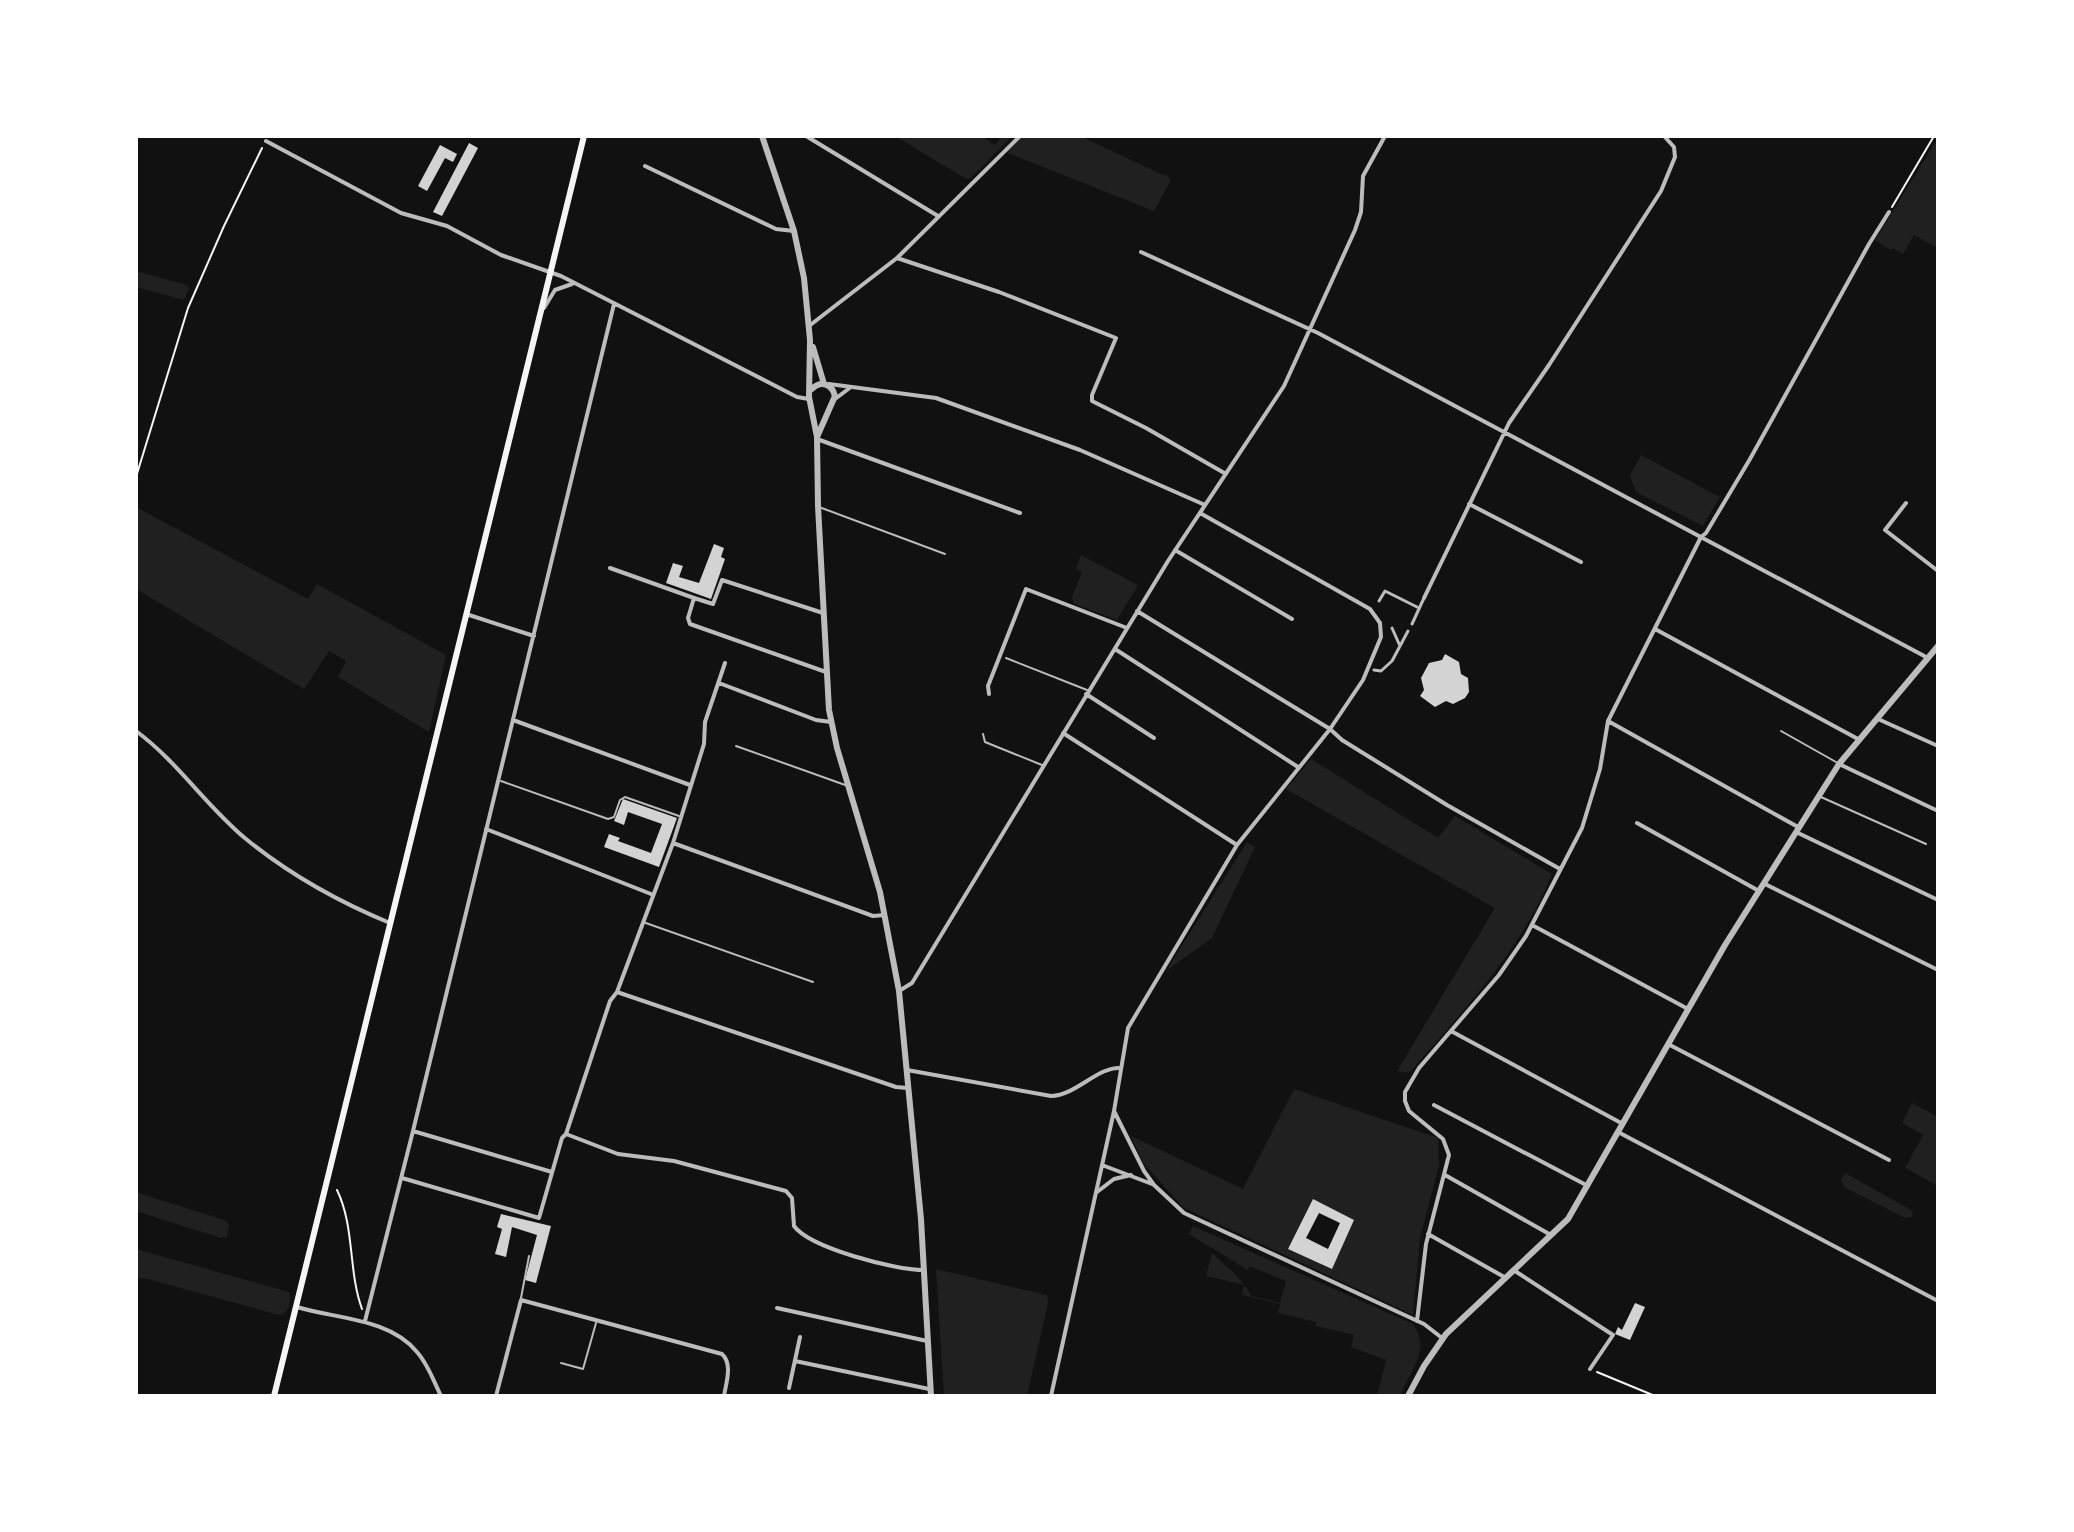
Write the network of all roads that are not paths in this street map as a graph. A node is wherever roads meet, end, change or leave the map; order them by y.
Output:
1 (584, 136) edge
2 (762, 136) edge
3 (806, 136) edge
4 (1020, 136) edge
5 (1385, 136) edge
6 (1664, 136) edge
7 (266, 141) road end
8 (645, 166) dead end
9 (1889, 212) road end
10 (938, 216) junction
11 (794, 231) junction
12 (1141, 252) dead end
13 (897, 258) junction
14 (550, 271) junction
15 (574, 284) junction
16 (614, 304) junction
17 (809, 326) junction
18 (1311, 330) junction
19 (535, 331) junction
20 (810, 340) junction
21 (825, 384) junction
22 (853, 386) junction
23 (811, 390) junction
24 (809, 399) junction
25 (833, 402) junction
26 (813, 406) junction
27 (1505, 433) junction
28 (817, 438) junction
29 (1226, 474) junction
30 (1906, 503) dead end
31 (1469, 504) junction
32 (1205, 505) junction
33 (818, 506) junction
34 (1020, 513) dead end
35 (1200, 513) junction
36 (1701, 537) junction
37 (1175, 550) junction
38 (945, 554) dead end
39 (1581, 562) dead end
40 (610, 568) dead end
41 (1938, 571) edge
42 (694, 598) junction
43 (1424, 598) joint
44 (1379, 601) dead end
45 (1419, 608) junction
46 (1137, 611) junction
47 (823, 613) junction
48 (466, 614) junction
49 (1292, 619) dead end
50 (1412, 624) dead end
51 (1127, 628) junction
52 (1392, 628) dead end
53 (1655, 629) junction
54 (1408, 631) dead end
55 (534, 636) junction
56 (1400, 646) junction
57 (1938, 646) edge
58 (1115, 648) junction
59 (1006, 658) dead end
60 (1928, 658) junction
61 (725, 663) dead end
62 (1374, 670) dead end
63 (826, 672) junction
64 (719, 683) junction
65 (1087, 692) junction
66 (989, 694) dead end
67 (1876, 717) junction
68 (513, 720) junction
69 (1608, 721) junction
70 (831, 722) junction
71 (1330, 729) junction
72 (136, 731) edge
73 (1781, 731) dead end
74 (1063, 733) junction
75 (983, 734) dead end
76 (1154, 738) dead end
77 (1858, 739) junction
78 (736, 746) dead end
79 (1938, 746) edge
80 (1839, 764) junction
81 (1043, 766) junction
82 (1298, 767) junction
83 (499, 780) junction
84 (690, 785) junction
85 (849, 787) junction
86 (1819, 795) junction
87 (1938, 811) edge
88 (681, 817) junction
89 (1637, 823) dead end
90 (486, 829) junction
91 (1797, 830) junction
92 (673, 843) junction
93 (1926, 844) dead end
94 (1237, 845) junction
95 (1560, 869) junction
96 (1763, 883) junction
97 (1759, 891) junction
98 (652, 894) junction
99 (1938, 900) edge
100 (885, 915) junction
101 (642, 922) junction
102 (390, 923) junction
103 (1532, 925) junction
104 (1938, 970) edge
105 (813, 982) dead end
106 (899, 991) junction
107 (617, 992) junction
108 (1688, 1009) junction
109 (1451, 1031) junction
110 (1668, 1044) junction
111 (1121, 1068) junction
112 (907, 1070) junction
113 (908, 1088) junction
114 (1434, 1105) dead end
115 (1114, 1111) junction
116 (1623, 1124) junction
117 (413, 1131) junction
118 (1618, 1132) junction
119 (566, 1134) junction
120 (1889, 1160) dead end
121 (1102, 1165) junction
122 (552, 1172) junction
123 (1132, 1175) junction
124 (1445, 1175) junction
125 (402, 1178) junction
126 (1154, 1185) junction
127 (1588, 1186) junction
128 (1095, 1194) junction
129 (1428, 1234) junction
130 (1553, 1236) junction
131 (529, 1256) dead end
132 (924, 1270) junction
133 (1515, 1271) junction
134 (1507, 1278) junction
135 (521, 1300) junction
136 (1938, 1301) edge
137 (296, 1307) junction
138 (777, 1308) dead end
139 (365, 1321) junction
140 (597, 1321) junction
141 (1417, 1321) junction
142 (800, 1337) dead end
143 (1443, 1339) junction
144 (928, 1342) junction
145 (795, 1361) junction
146 (561, 1363) dead end
147 (1590, 1369) road end
148 (789, 1388) dead end
149 (931, 1393) edge
150 (274, 1396) edge
151 (441, 1396) edge
152 (496, 1396) edge
153 (724, 1396) edge
154 (1051, 1396) edge
155 (1408, 1396) edge

1 - 14 main road
2 - 11 street
3 - 10 street
4 - 10 street
5 - 18 street
6 - 27 street
7 - 14 street
8 - 11 street
9 - 36 street
10 - 13 street
11 - 17 street
12 - 18 street
13 - 17 street
13 - 29 street
14 - 15 street
14 - 19 main road
15 - 16 street
15 - 19 street
16 - 24 street
16 - 55 street
17 - 20 street
18 - 27 street
18 - 29 street
19 - 48 main road
20 - 21 street
20 - 23 street
21 - 22 street
21 - 23 street
21 - 25 street
22 - 25 street
22 - 32 street
23 - 24 street
24 - 26 street
25 - 26 street
25 - 28 street
26 - 28 street
27 - 31 street
27 - 36 street
28 - 33 street
28 - 34 street
29 - 32 street
30 - 41 street
31 - 39 street
31 - 43 street
32 - 35 street
33 - 38 lane
33 - 47 street
35 - 37 street
35 - 71 street
36 - 53 street
36 - 60 street
37 - 46 street
37 - 49 street
40 - 42 street
42 - 47 street
42 - 63 street
43 - 45 street
44 - 45 street
45 - 50 street
46 - 51 street
46 - 71 street
47 - 63 street
48 - 55 street
48 - 102 main road
51 - 58 street
51 - 66 street
52 - 56 street
53 - 69 street
53 - 77 street
54 - 56 street
55 - 68 street
56 - 62 street
57 - 60 street
58 - 65 street
58 - 82 street
59 - 65 lane
60 - 67 street
61 - 64 street
63 - 70 street
64 - 70 street
64 - 84 street
65 - 74 street
65 - 76 street
67 - 77 street
67 - 79 street
68 - 83 street
68 - 84 street
69 - 91 street
69 - 95 street
70 - 85 street
71 - 82 street
71 - 95 street
72 - 102 street
73 - 80 lane
74 - 81 street
74 - 94 street
75 - 81 lane
77 - 80 street
78 - 85 lane
80 - 86 street
80 - 87 street
81 - 106 street
82 - 94 street
83 - 88 lane
83 - 90 street
84 - 88 street
85 - 100 street
86 - 91 street
86 - 93 lane
88 - 92 street
89 - 97 street
90 - 98 street
90 - 117 street
91 - 96 street
91 - 99 street
92 - 98 street
92 - 100 street
94 - 111 street
95 - 103 street
96 - 97 street
96 - 104 street
97 - 108 street
98 - 101 street
100 - 106 street
101 - 105 lane
101 - 107 street
102 - 137 main road
103 - 108 street
103 - 109 street
106 - 112 street
107 - 113 street
107 - 119 street
108 - 110 street
109 - 116 street
109 - 124 street
110 - 116 street
110 - 120 street
111 - 112 street
111 - 115 street
112 - 113 street
113 - 132 street
114 - 127 street
115 - 121 street
115 - 126 street
116 - 118 street
117 - 122 street
117 - 125 street
118 - 127 street
118 - 136 street
119 - 122 street
119 - 132 street
121 - 123 street
121 - 128 street
122 - 125 street
123 - 126 street
123 - 128 street
124 - 129 street
124 - 130 street
125 - 139 street
126 - 141 street
127 - 130 street
128 - 154 street
129 - 134 street
129 - 141 street
130 - 133 street
131 - 135 lane
132 - 144 street
133 - 134 street
133 - 147 street
134 - 143 street
135 - 140 street
135 - 152 street
137 - 139 street
137 - 150 main road
138 - 144 street
139 - 151 street
140 - 146 lane
140 - 153 street
141 - 143 street
142 - 145 street
143 - 155 street
144 - 149 street
145 - 148 street
145 - 149 street

